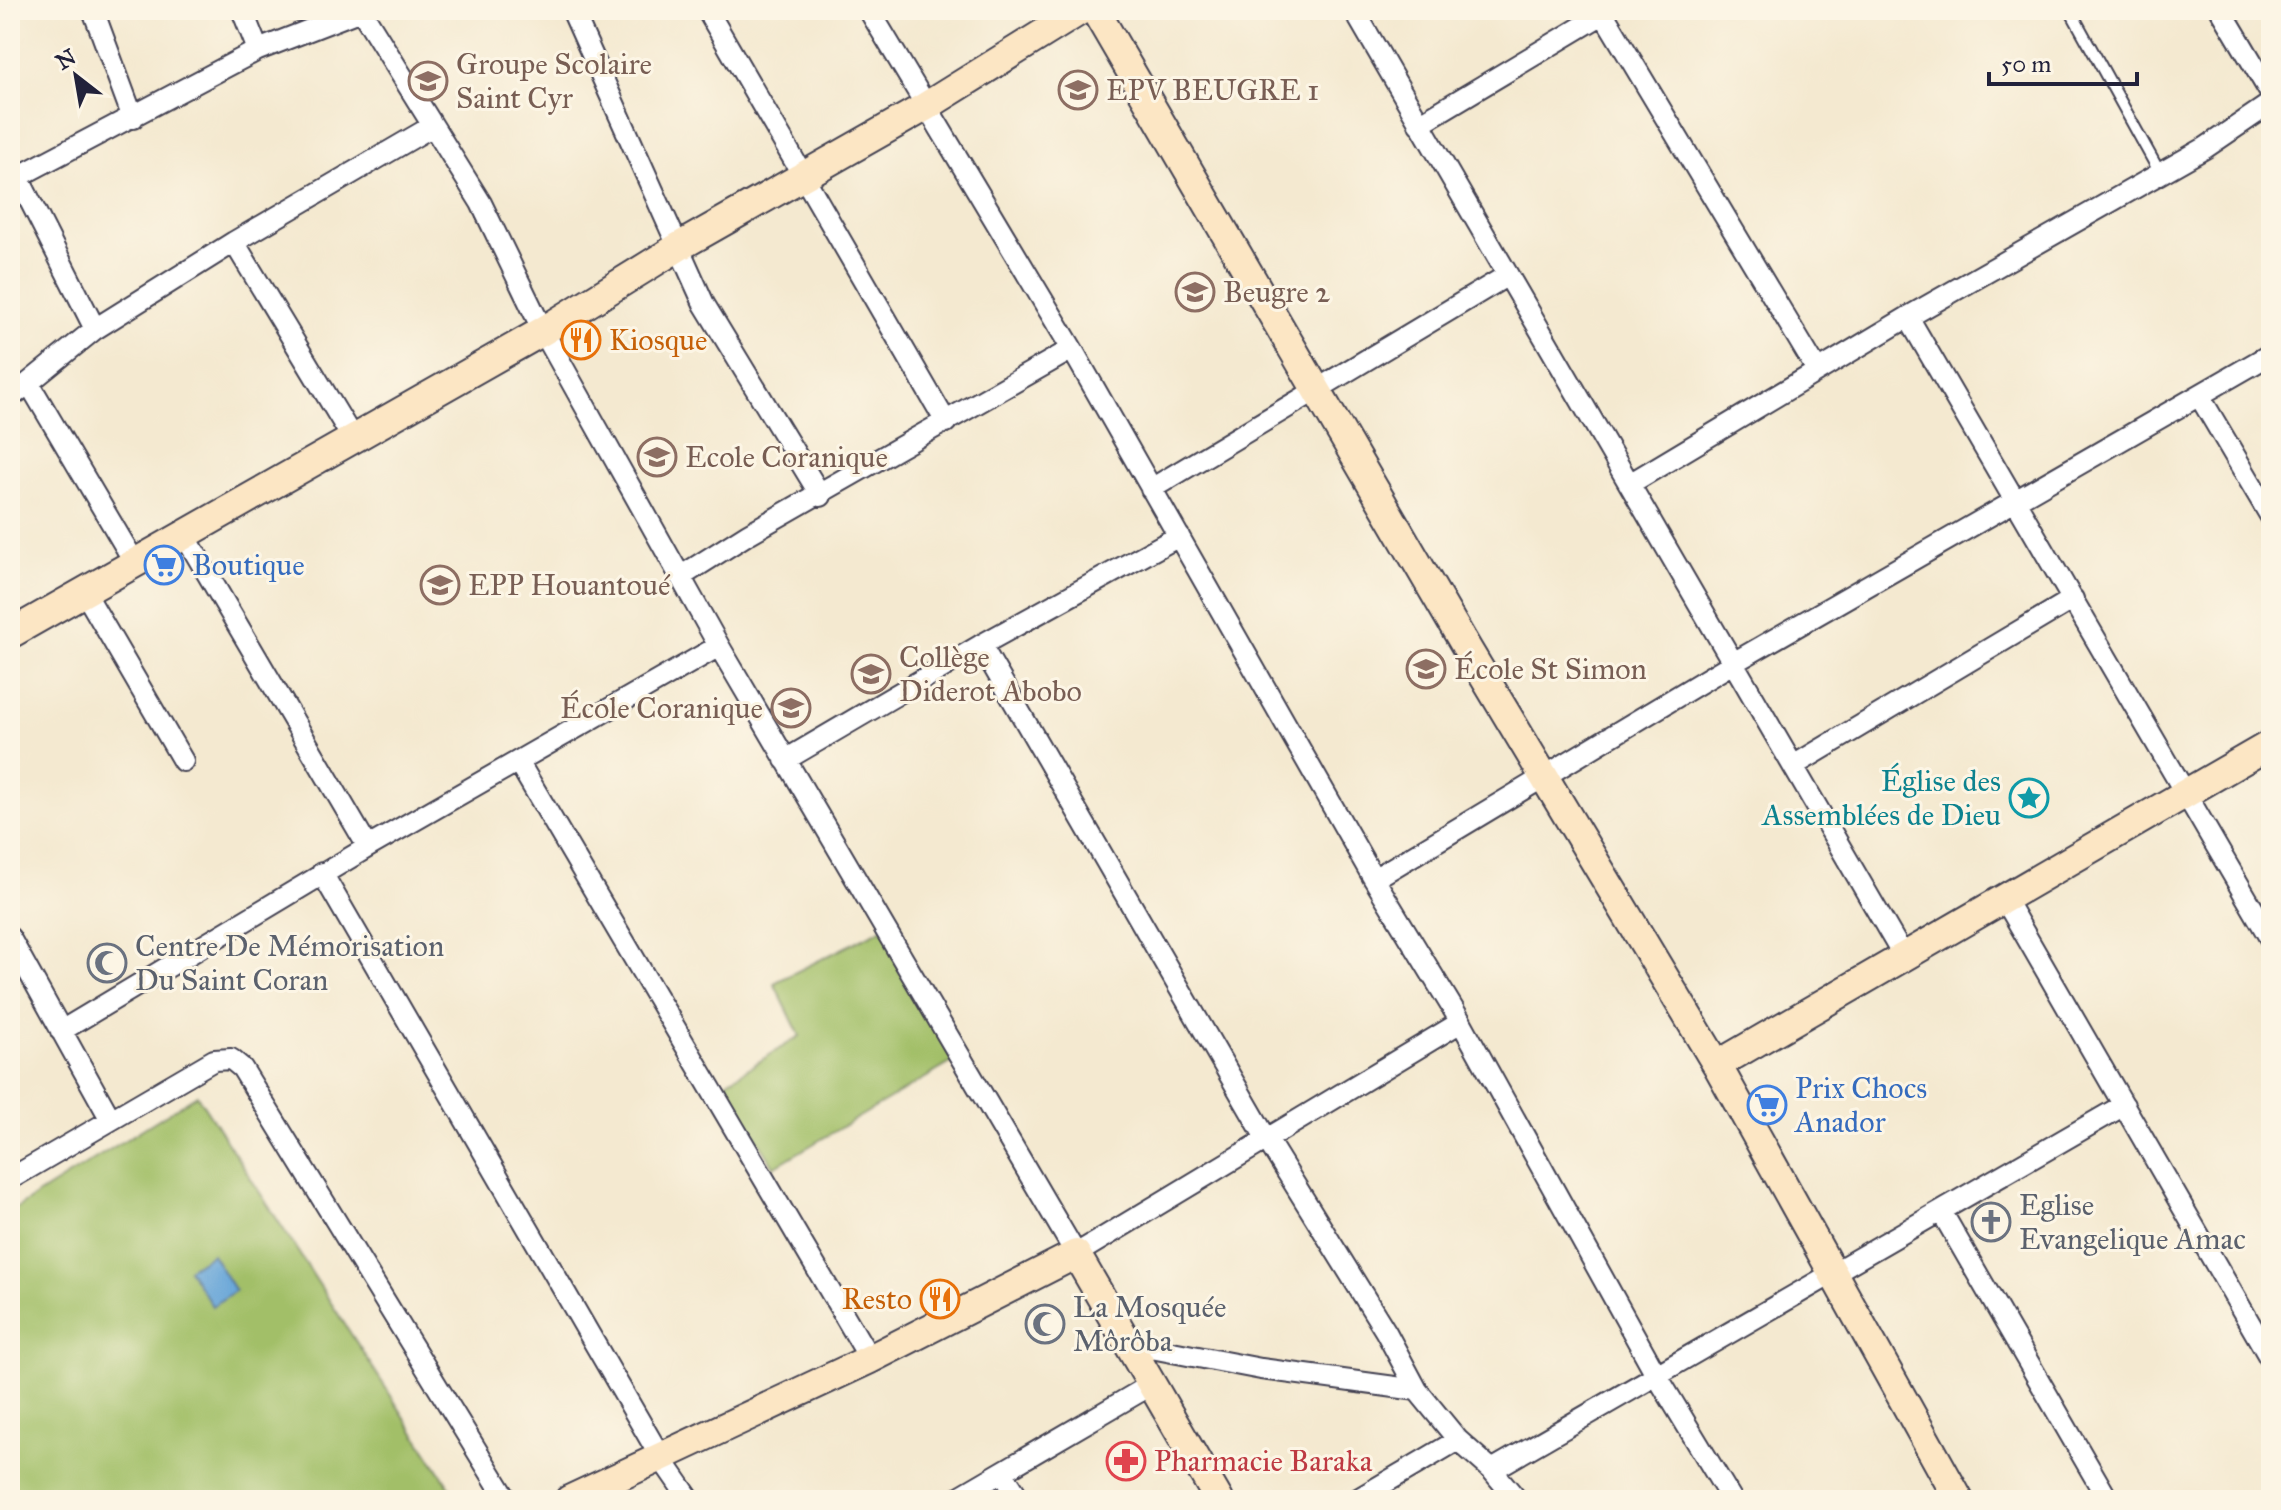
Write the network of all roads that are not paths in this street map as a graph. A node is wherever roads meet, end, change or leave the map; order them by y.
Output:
1 (93, 10) edge
2 (242, 10) edge
3 (572, 10) edge
4 (707, 10) edge
5 (869, 10) edge
6 (1081, 10) edge
7 (1095, 10) edge
8 (1354, 10) edge
9 (2070, 10) edge
10 (2221, 10) edge
11 (1602, 12) edge
12 (258, 50) junction
13 (2271, 94) edge
14 (2271, 103) edge
15 (925, 107) junction
16 (133, 118) junction
17 (1419, 124) junction
18 (431, 127) junction
19 (2160, 173) junction
20 (803, 175) junction
21 (14, 179) edge
22 (234, 242) junction
23 (680, 246) junction
24 (1508, 275) junction
25 (1908, 317) junction
26 (95, 329) junction
27 (543, 331) junction
28 (1072, 349) junction
29 (2271, 354) edge
30 (1817, 370) junction
31 (30, 385) junction
32 (1316, 388) junction
33 (2200, 397) junction
34 (10, 398) edge
35 (946, 422) junction
36 (353, 439) junction
37 (1631, 483) junction
38 (1151, 489) junction
39 (821, 496) junction
40 (2015, 503) junction
41 (2271, 517) edge
42 (184, 534) junction
43 (1179, 536) junction
44 (135, 563) junction
45 (680, 577) junction
46 (84, 591) junction
47 (2073, 599) junction
48 (10, 634) edge
49 (981, 645) junction
50 (719, 646) junction
51 (1733, 663) junction
52 (2271, 744) edge
53 (785, 760) junction
54 (183, 761) dead end
55 (519, 763) junction
56 (1793, 766) junction
57 (1545, 774) junction
58 (2186, 793) junction
59 (368, 847) junction
60 (322, 873) junction
61 (1374, 879) junction
62 (2004, 898) junction
63 (10, 938) edge
64 (2271, 940) edge
65 (1904, 957) junction
66 (1461, 1022) junction
67 (61, 1031) junction
68 (1717, 1065) junction
69 (2124, 1105) junction
70 (111, 1120) junction
71 (1266, 1138) junction
72 (10, 1179) edge
73 (1941, 1211) junction
74 (1076, 1254) junction
75 (1833, 1275) junction
76 (2265, 1334) edge
77 (1125, 1343) junction
78 (870, 1359) junction
79 (2271, 1360) edge
80 (1657, 1376) junction
81 (1149, 1386) junction
82 (1417, 1390) junction
83 (1458, 1440) junction
84 (661, 1458) junction
85 (1492, 1470) junction
86 (1002, 1472) junction
87 (507, 1500) edge
88 (569, 1500) edge
89 (690, 1500) edge
90 (954, 1500) edge
91 (1020, 1500) edge
92 (1219, 1500) edge
93 (1356, 1500) edge
94 (1517, 1500) edge
95 (1732, 1500) edge
96 (1959, 1500) edge
97 (2108, 1500) edge

1 - 16 street
2 - 12 street
3 - 23 street
4 - 20 street
5 - 15 street
6 - 15 street
7 - 32 street
8 - 17 street
9 - 19 lane
10 - 13 street
11 - 17 street
11 - 30 street
12 - 16 street
12 - 18 street
14 - 19 street
15 - 20 street
15 - 28 street
16 - 21 street
17 - 24 street
18 - 22 street
18 - 27 street
19 - 25 street
20 - 23 street
20 - 35 street
21 - 26 street
22 - 26 street
22 - 36 street
23 - 27 street
23 - 39 street
24 - 32 street
24 - 37 street
25 - 30 street
25 - 40 street
26 - 31 street
27 - 36 street
27 - 45 street
28 - 35 street
28 - 38 street
29 - 33 street
30 - 37 street
31 - 34 street
31 - 44 street
32 - 38 street
32 - 57 street
33 - 40 street
33 - 41 street
35 - 39 street
36 - 42 street
37 - 51 street
38 - 43 street
39 - 45 street
40 - 47 street
40 - 51 street
42 - 44 street
42 - 59 street
43 - 49 street
43 - 61 street
44 - 46 street
45 - 50 street
46 - 48 street
46 - 54 street
47 - 56 street
47 - 58 street
49 - 53 street
49 - 71 street
50 - 53 street
50 - 55 street
51 - 56 street
51 - 57 street
52 - 58 street
53 - 74 street
55 - 59 street
55 - 78 street
56 - 65 street
57 - 61 street
57 - 68 street
58 - 62 street
58 - 64 street
59 - 60 street
60 - 67 street
60 - 84 street
61 - 66 street
62 - 65 street
62 - 69 street
63 - 67 street
65 - 68 street
66 - 71 street
66 - 80 street
67 - 70 street
68 - 75 street
69 - 73 street
69 - 76 street
70 - 72 street
70 - 87 street
71 - 74 street
71 - 82 street
73 - 75 street
73 - 97 street
74 - 77 street
74 - 78 street
75 - 80 street
75 - 96 street
76 - 79 street
77 - 81 street
77 - 82 street
78 - 84 street
80 - 85 street
80 - 95 street
81 - 86 street
81 - 92 street
82 - 83 street
83 - 85 street
83 - 93 street
84 - 88 street
84 - 89 street
85 - 94 street
86 - 90 street
86 - 91 street

